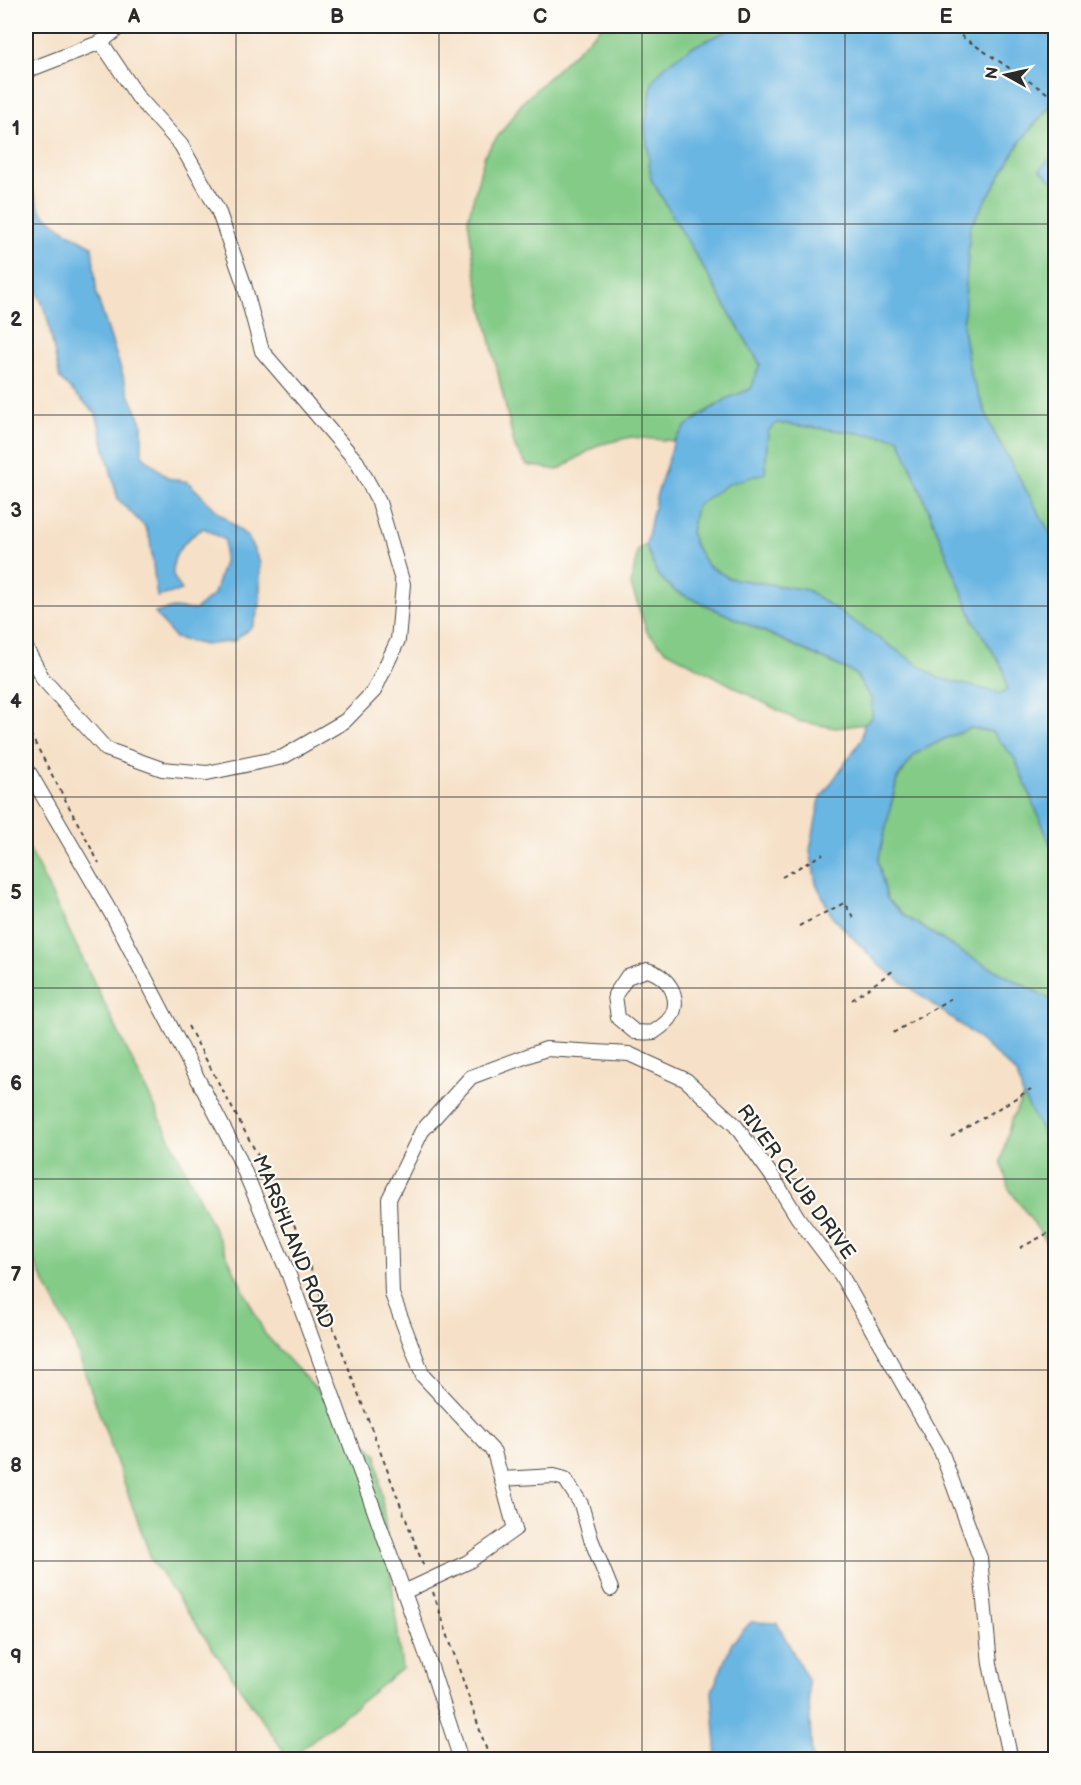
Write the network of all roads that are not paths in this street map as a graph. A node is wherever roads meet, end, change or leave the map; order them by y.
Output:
1 (121, 26) edge
2 (101, 42) junction
3 (26, 71) edge
4 (26, 648) edge
5 (26, 767) edge
6 (635, 1032) junction
7 (629, 1054) junction
8 (501, 1479) junction
9 (611, 1588) dead end
10 (404, 1592) junction
11 (461, 1760) edge
12 (1011, 1760) edge

1 - 2 street
2 - 3 street
2 - 4 street
5 - 10 street, MARSHLAND ROAD
6 - 6 street
6 - 7 street
7 - 8 street, RIVER CLUB DRIVE
7 - 12 street, RIVER CLUB DRIVE
8 - 9 street
8 - 10 street, RIVER CLUB DRIVE
10 - 11 street, MARSHLAND ROAD

